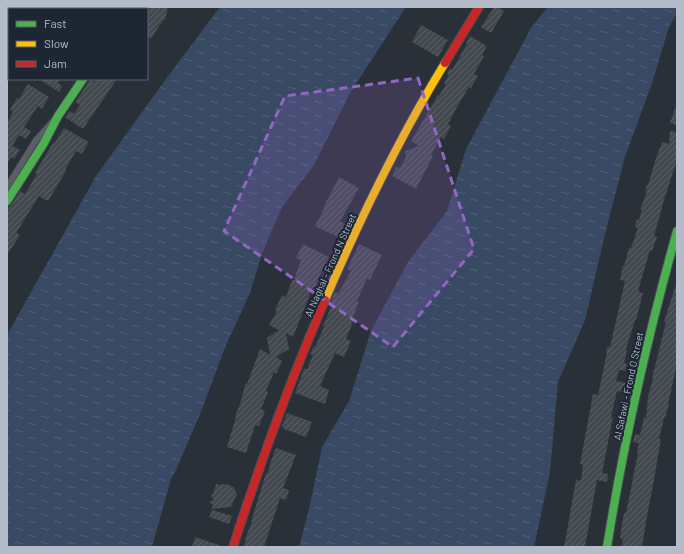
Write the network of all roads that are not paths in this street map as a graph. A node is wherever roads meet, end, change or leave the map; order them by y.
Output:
1 (479, 7) edge
2 (82, 80) edge
3 (22, 170) junction
4 (7, 187) edge
5 (7, 201) edge
6 (677, 231) edge
7 (233, 547) edge
8 (607, 547) edge

1 - 7 street, Al Naghal - Frond N Street
2 - 3 street
3 - 4 street
3 - 5 street
6 - 8 street, Al Safawi - Frond O Street

